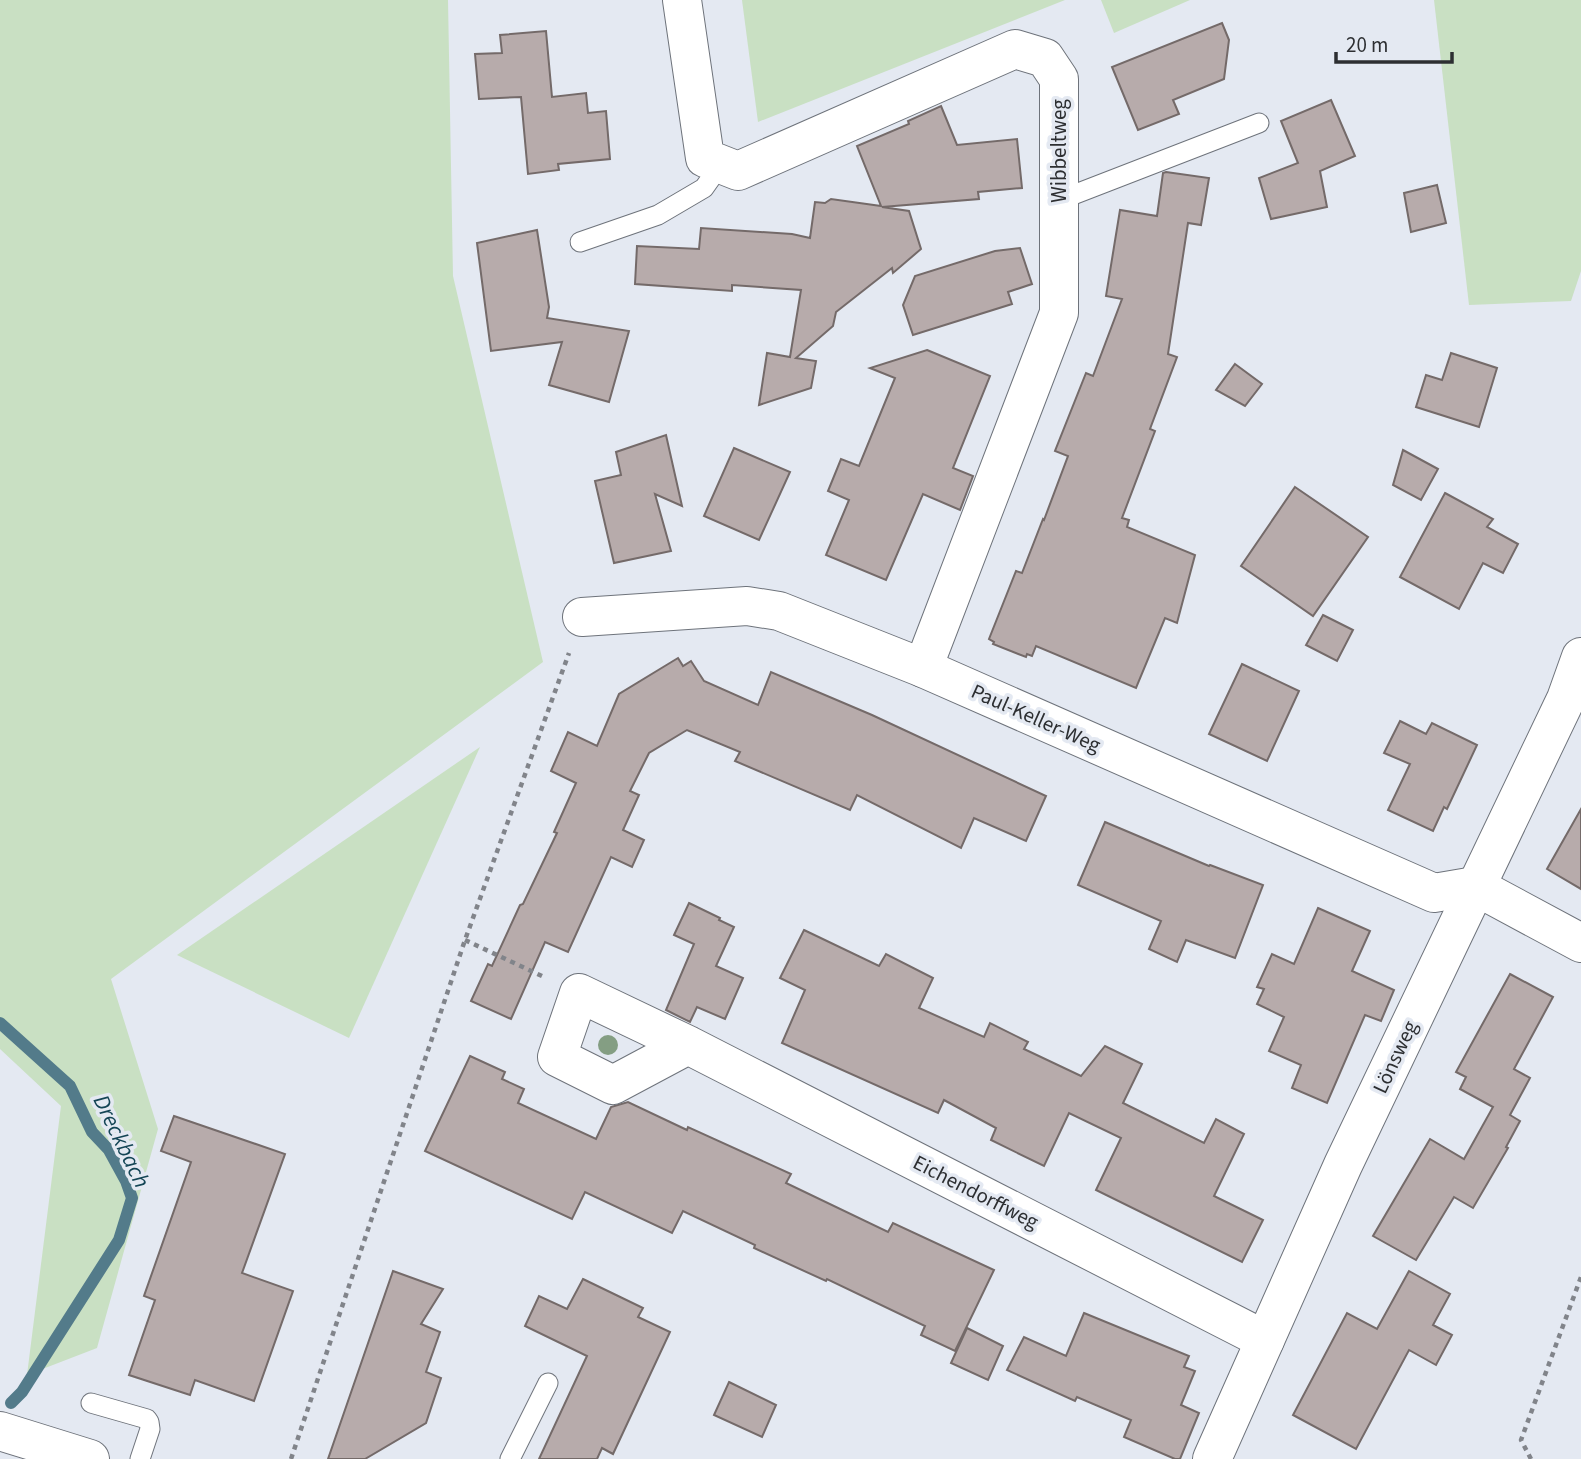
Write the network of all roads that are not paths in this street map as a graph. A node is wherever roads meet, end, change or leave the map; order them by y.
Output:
1 (682, 0) edge
2 (1259, 123) dead end
3 (721, 164) junction
4 (1060, 200) junction
5 (580, 242) dead end
6 (582, 617) road end
7 (1581, 657) edge
8 (923, 668) junction
9 (1475, 886) junction
10 (1581, 943) edge
11 (688, 1045) junction
12 (1265, 1340) junction
13 (548, 1383) dead end
14 (91, 1402) dead end
15 (0, 1432) edge
16 (90, 1459) edge
17 (140, 1459) edge
18 (510, 1459) edge
19 (1212, 1459) edge

1 - 3 street
2 - 4 lane
3 - 4 street, Wibbeltweg
3 - 5 lane
4 - 8 street, Wibbeltweg
6 - 8 street, Paul-Keller-Weg
7 - 9 street, Lönsweg
8 - 9 street, Paul-Keller-Weg
9 - 10 street
9 - 12 street, Lönsweg
11 - 11 street, Eichendorffweg
11 - 12 street, Eichendorffweg
12 - 19 street, Lönsweg
13 - 18 lane
14 - 17 lane
15 - 16 street

